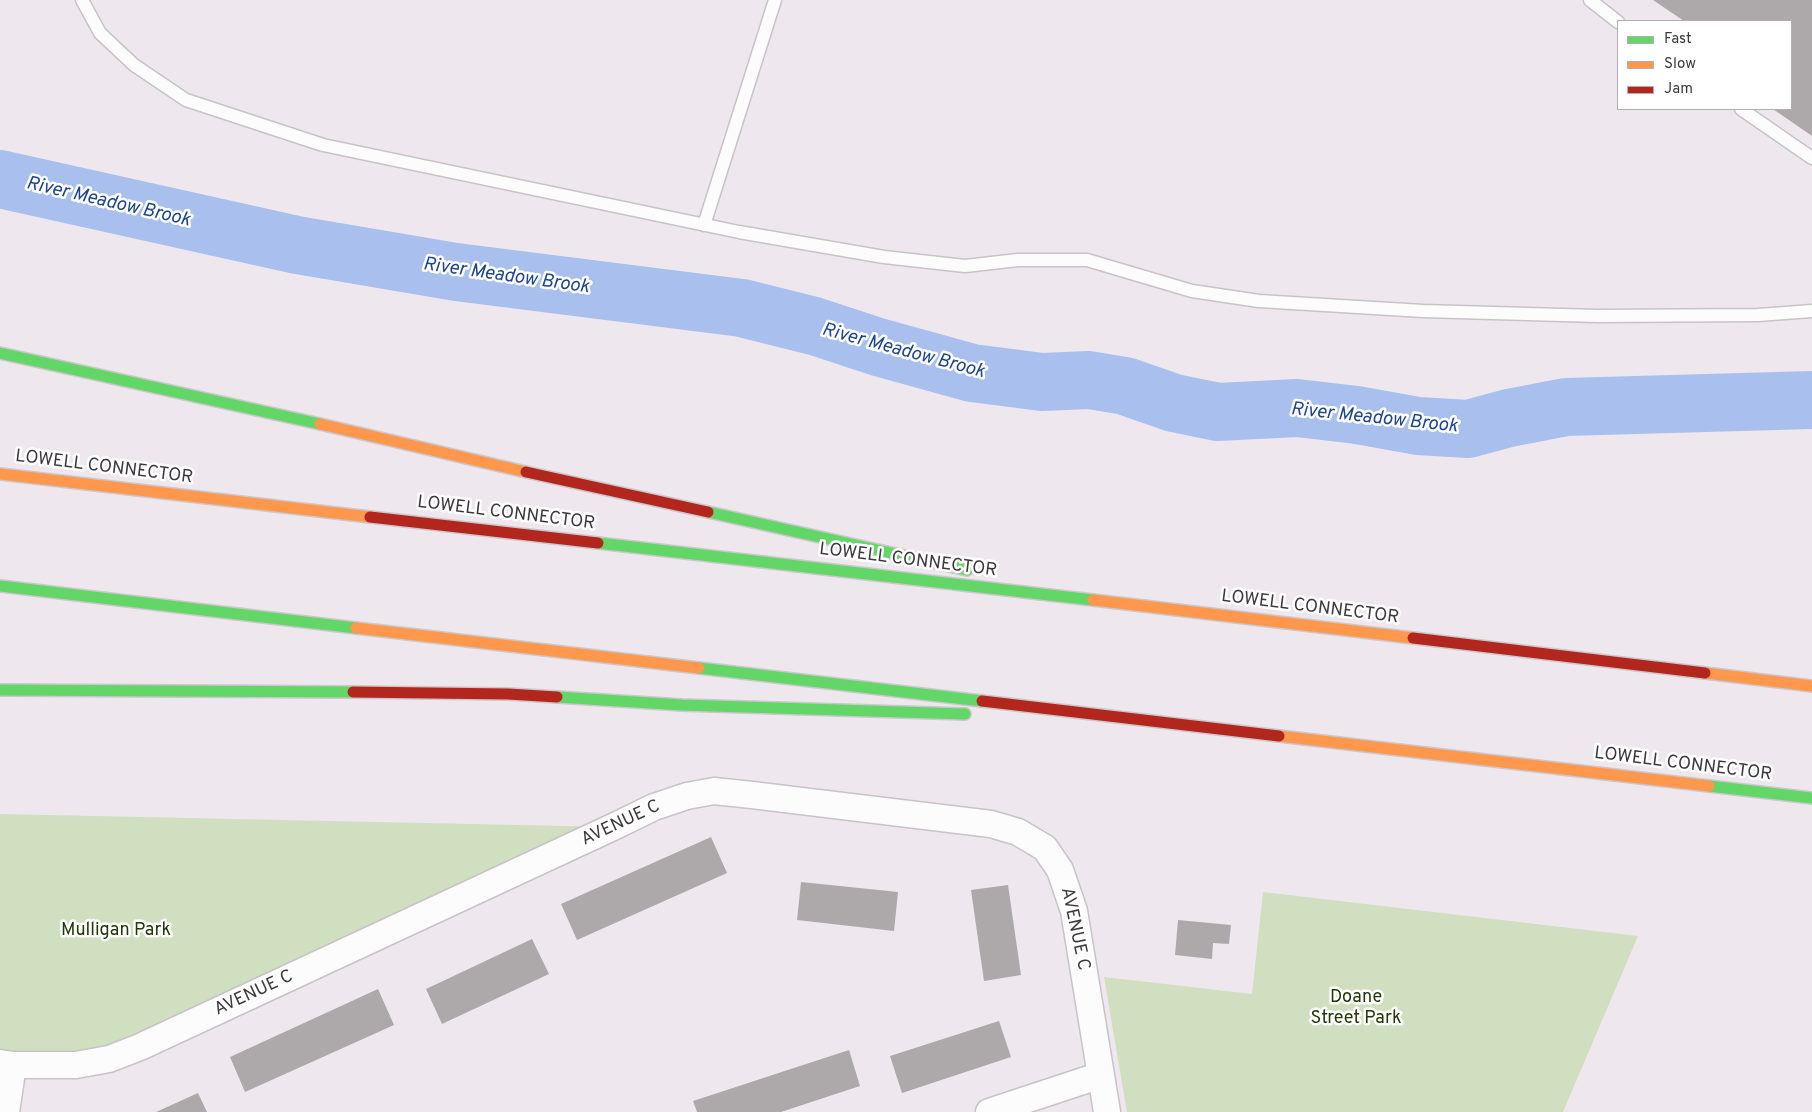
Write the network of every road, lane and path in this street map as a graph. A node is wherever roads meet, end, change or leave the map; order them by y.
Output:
1 (82, 0) edge
2 (775, 0) edge
3 (1590, 0) edge
4 (1617, 21) edge
5 (1742, 110) edge
6 (1812, 158) edge
7 (704, 225) junction
8 (1812, 311) edge
9 (0, 353) edge
10 (0, 474) edge
11 (974, 572) dead end
12 (1003, 578) dead end
13 (0, 586) edge
14 (1100, 601) junction
15 (1812, 686) edge
16 (0, 690) edge
17 (1088, 712) junction
18 (1812, 798) edge
19 (6, 1064) edge
20 (1101, 1075) junction
21 (6, 1112) edge
22 (989, 1112) edge
23 (1107, 1112) edge

1 - 7 lane
2 - 7 lane
3 - 4 lane
5 - 6 lane
7 - 8 lane
9 - 11 highway
10 - 14 highway, LOWELL CONNECTOR
12 - 14 highway
13 - 17 highway, LOWELL CONNECTOR
14 - 15 highway, LOWELL CONNECTOR
16 - 17 highway
17 - 18 highway, LOWELL CONNECTOR
19 - 20 street, AVENUE C
19 - 21 street
20 - 22 street
20 - 23 street, AVENUE C

